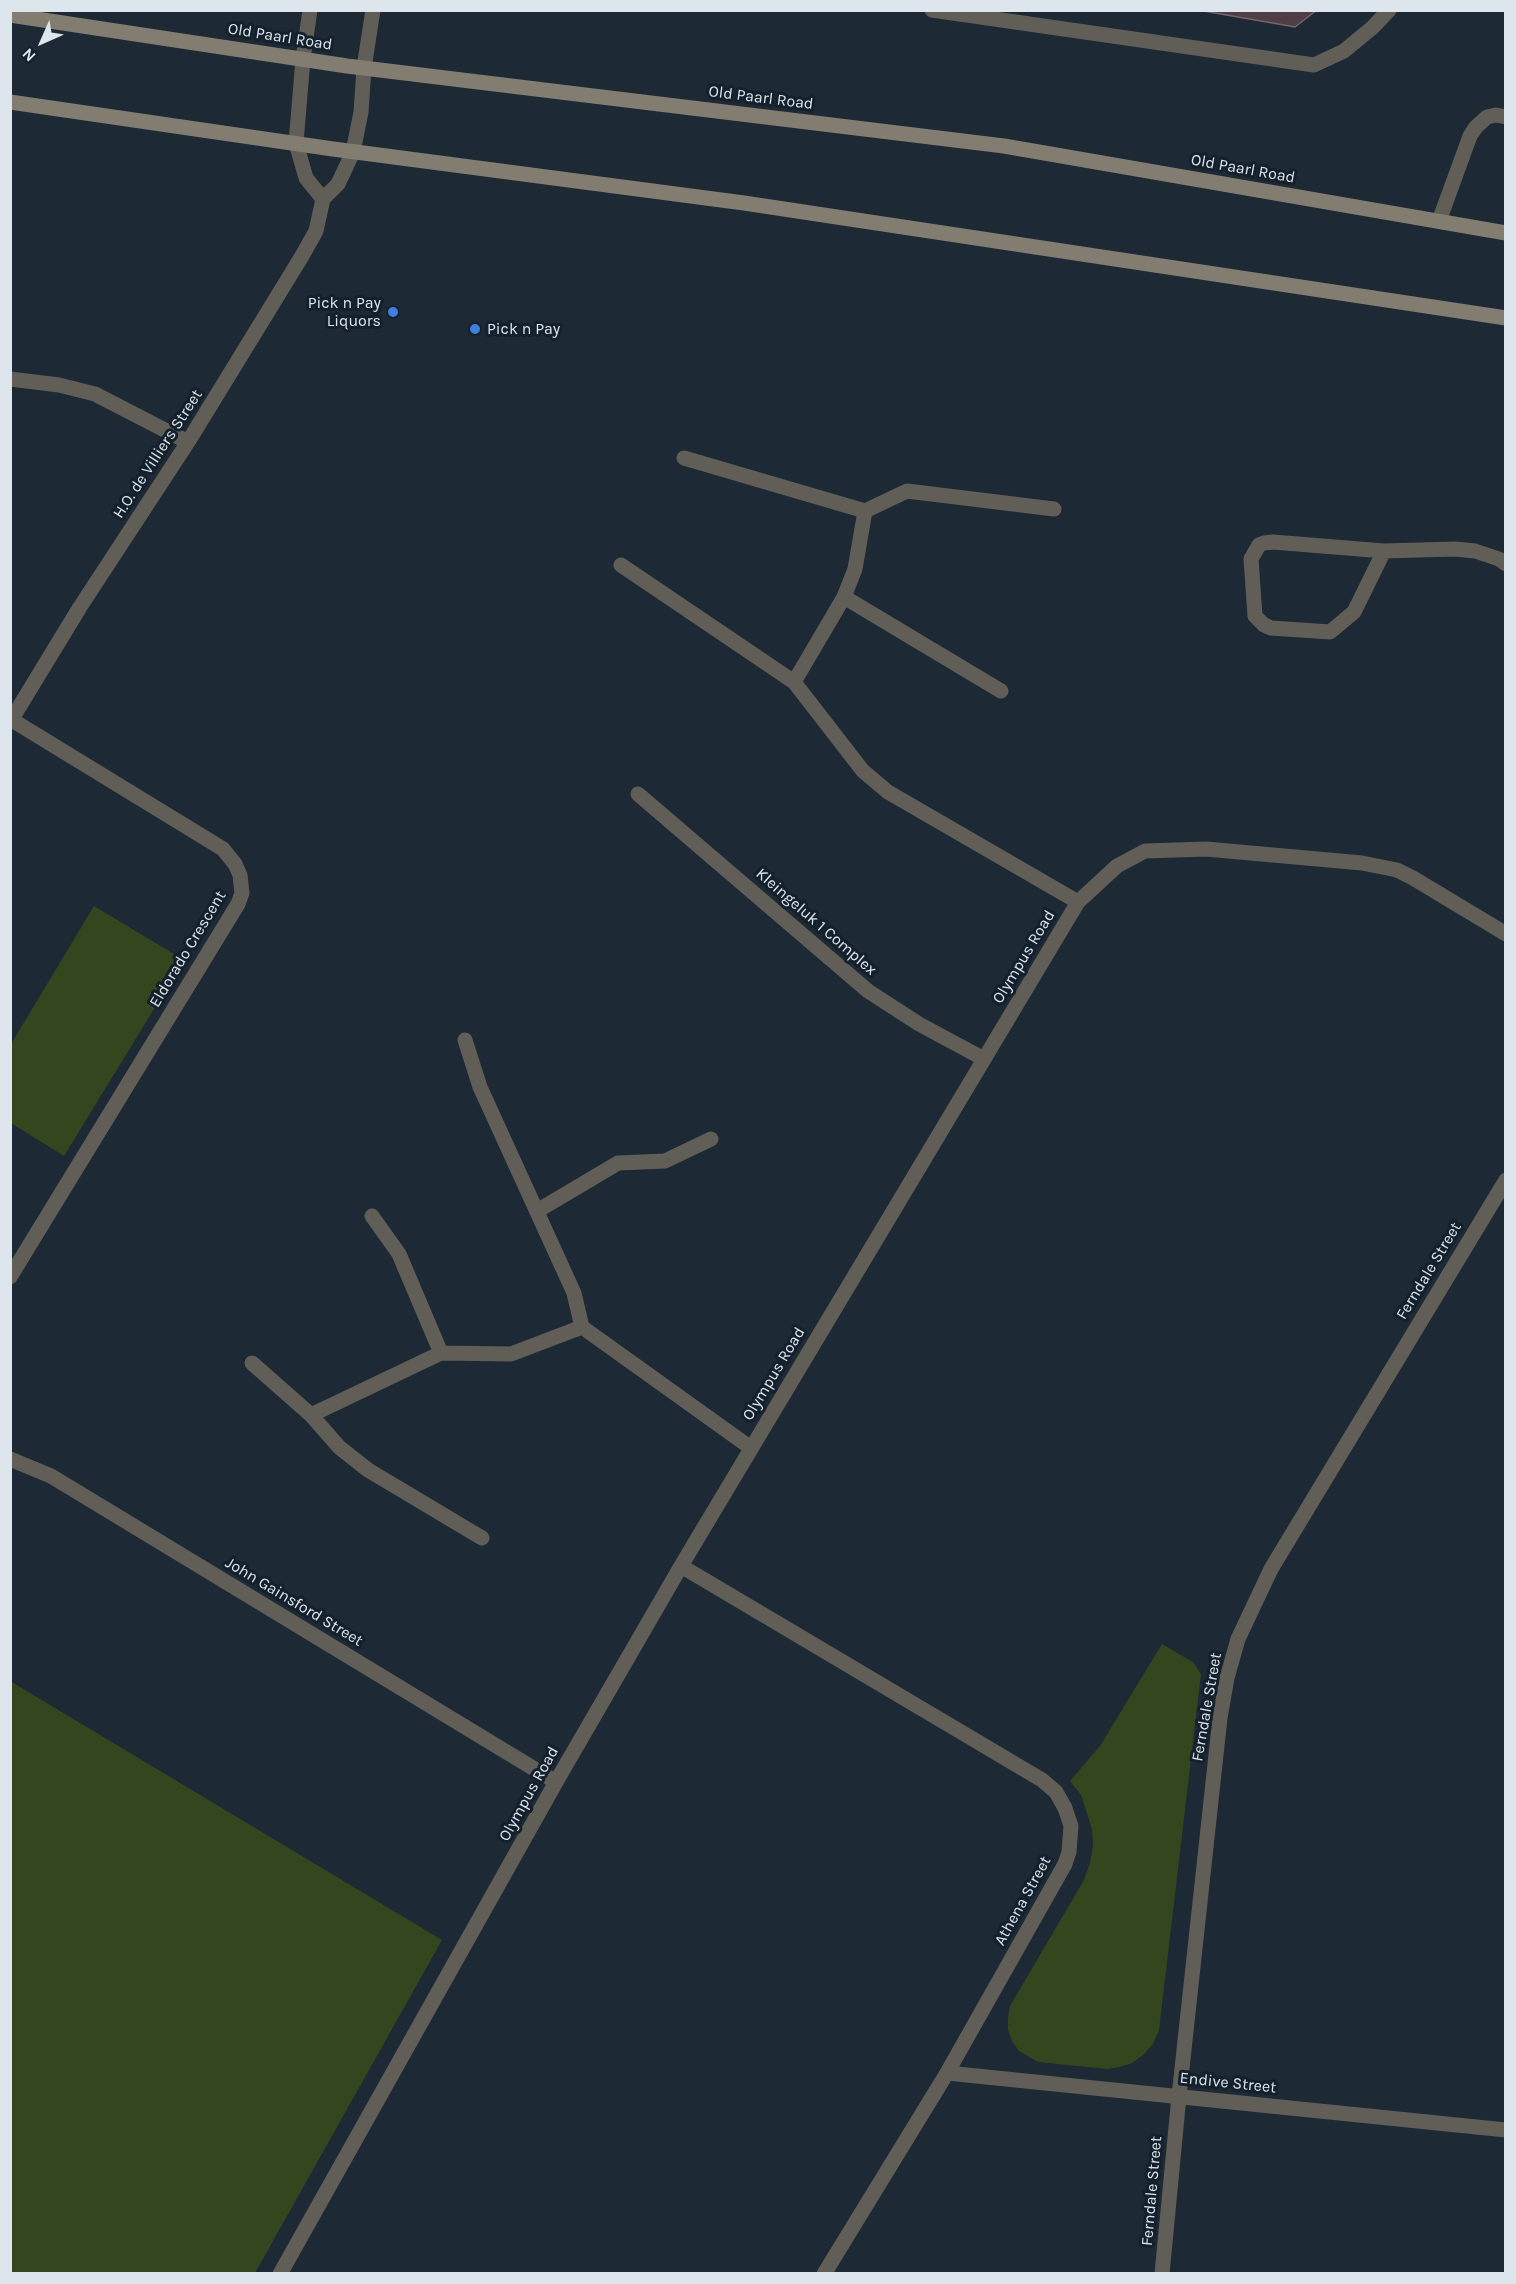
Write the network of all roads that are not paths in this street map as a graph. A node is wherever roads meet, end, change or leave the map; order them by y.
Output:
1 (310, 10) edge
2 (373, 10) edge
3 (932, 10) edge
4 (1389, 10) edge
5 (10, 15) edge
6 (303, 59) junction
7 (364, 68) junction
8 (10, 102) edge
9 (1506, 117) edge
10 (296, 142) junction
11 (353, 152) junction
12 (323, 199) junction
13 (1439, 221) junction
14 (1506, 233) edge
15 (1506, 318) edge
16 (10, 379) edge
17 (188, 442) junction
18 (684, 458) dead end
19 (1054, 509) dead end
20 (865, 511) junction
21 (1384, 551) junction
22 (1506, 564) edge
23 (621, 565) dead end
24 (844, 597) junction
25 (794, 682) junction
26 (1001, 691) dead end
27 (11, 721) edge
28 (638, 794) dead end
29 (1078, 902) junction
30 (1506, 934) edge
31 (465, 1040) dead end
32 (984, 1059) junction
33 (711, 1139) dead end
34 (1506, 1180) edge
35 (537, 1211) junction
36 (372, 1216) dead end
37 (10, 1277) edge
38 (582, 1327) junction
39 (441, 1353) junction
40 (252, 1363) dead end
41 (311, 1415) junction
42 (751, 1448) junction
43 (10, 1459) edge
44 (482, 1538) dead end
45 (681, 1566) junction
46 (556, 1782) junction
47 (947, 2073) junction
48 (1179, 2096) junction
49 (1506, 2130) edge
50 (280, 2274) edge
51 (824, 2274) edge
52 (1162, 2274) edge

1 - 6 street
2 - 7 street, H.O. de Villiers Street
3 - 4 street
5 - 6 main road, Old Paarl Road
6 - 7 main road, Old Paarl Road
6 - 10 street
7 - 11 street, H.O. de Villiers Street
7 - 13 main road, Old Paarl Road
8 - 10 main road
9 - 13 street
10 - 11 main road
10 - 12 street
11 - 12 street, H.O. de Villiers Street
11 - 15 main road
12 - 17 street, H.O. de Villiers Street
13 - 14 main road, Old Paarl Road
16 - 17 street
17 - 27 street, H.O. de Villiers Street
18 - 20 street
19 - 20 street
20 - 24 street
21 - 21 street
21 - 22 street
23 - 25 street
24 - 25 street
24 - 26 street
25 - 29 street
27 - 37 street, Eldorado Crescent
28 - 32 street, Kleingeluk 1 Complex
29 - 30 street, Olympus Road
29 - 32 street, Olympus Road
31 - 35 street
32 - 42 street, Olympus Road
33 - 35 street
34 - 48 street, Ferndale Street
35 - 38 street
36 - 39 street
38 - 39 street
38 - 42 street
39 - 41 street
40 - 41 street
41 - 44 street
42 - 45 street, Olympus Road
43 - 46 street, John Gainsford Street
45 - 46 street, Olympus Road
45 - 47 street, Athena Street
46 - 50 street, Olympus Road
47 - 48 street, Endive Street
47 - 51 street, Athena Street
48 - 49 street, Endive Street
48 - 52 street, Ferndale Street

